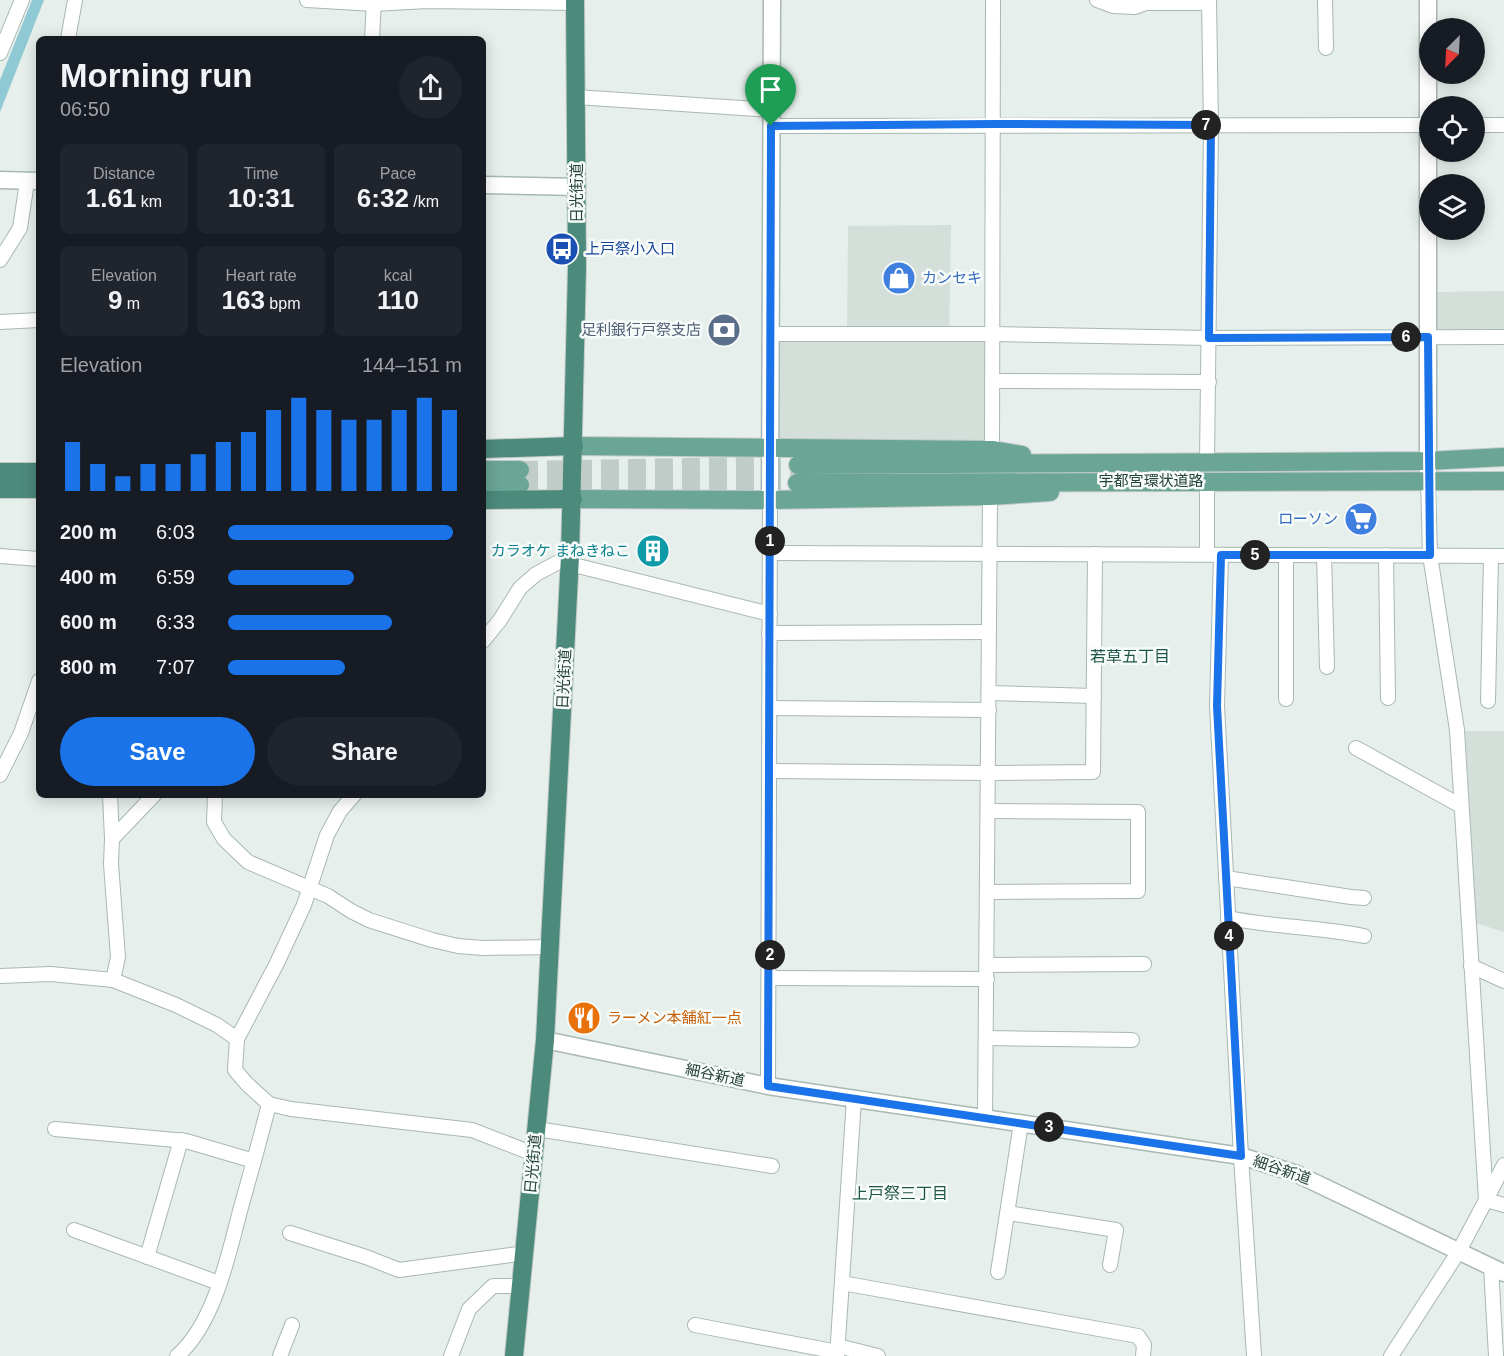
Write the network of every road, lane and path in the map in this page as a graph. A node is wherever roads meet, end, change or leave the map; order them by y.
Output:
1 (22, 0) edge
2 (75, 0) edge
3 (307, 0) edge
4 (772, 0) edge
5 (993, 0) edge
6 (1097, 0) edge
7 (1325, 0) edge
8 (1428, 0) edge
9 (575, 1) edge
10 (374, 2) edge
11 (1209, 2) edge
12 (69, 36) edge
13 (372, 36) edge
14 (1326, 48) dead end
15 (0, 53) edge
16 (1429, 96) edge
17 (576, 97) junction
18 (772, 118) junction
19 (993, 124) junction
20 (1211, 125) junction
21 (1419, 125) edge
22 (1485, 125) edge
23 (1504, 125) edge
24 (1429, 162) edge
25 (0, 180) edge
26 (33, 181) edge
27 (486, 185) edge
28 (577, 187) junction
29 (0, 260) edge
30 (36, 320) edge
31 (0, 322) edge
32 (770, 334) junction
33 (993, 334) junction
34 (1428, 337) junction
35 (1504, 337) edge
36 (1209, 338) junction
37 (993, 381) junction
38 (1209, 382) junction
39 (574, 446) junction
40 (769, 448) junction
41 (486, 449) edge
42 (992, 450) junction
43 (1504, 457) edge
44 (1428, 460) junction
45 (1208, 462) junction
46 (1056, 464) junction
47 (486, 471) edge
48 (0, 472) edge
49 (36, 472) edge
50 (1504, 480) edge
51 (1086, 481) junction
52 (1428, 481) junction
53 (1207, 482) junction
54 (486, 484) edge
55 (0, 489) edge
56 (36, 489) edge
57 (990, 496) junction
58 (573, 499) junction
59 (486, 500) edge
60 (770, 500) junction
61 (770, 553) junction
62 (989, 554) junction
63 (1095, 554) junction
64 (1214, 555) junction
65 (1286, 555) junction
66 (1324, 555) junction
67 (1386, 555) junction
68 (1430, 555) junction
69 (0, 556) edge
70 (1498, 556) edge
71 (36, 559) edge
72 (570, 560) junction
73 (770, 614) junction
74 (989, 632) junction
75 (770, 633) junction
76 (486, 636) edge
77 (1327, 667) dead end
78 (36, 690) edge
79 (989, 693) junction
80 (1094, 696) junction
81 (1388, 698) dead end
82 (1286, 699) dead end
83 (1488, 701) dead end
84 (770, 708) junction
85 (989, 710) junction
86 (1356, 748) dead end
87 (769, 771) junction
88 (989, 773) junction
89 (0, 775) edge
90 (110, 798) edge
91 (151, 798) edge
92 (215, 798) edge
93 (351, 798) edge
94 (1461, 806) junction
95 (989, 811) junction
96 (112, 839) junction
97 (1226, 878) junction
98 (308, 889) junction
99 (988, 892) junction
100 (1364, 898) dead end
101 (1228, 918) junction
102 (1364, 936) dead end
103 (552, 947) junction
104 (1144, 964) dead end
105 (1471, 966) junction
106 (987, 972) junction
107 (0, 976) edge
108 (770, 978) junction
109 (113, 980) junction
110 (1504, 981) edge
111 (986, 1038) junction
112 (237, 1039) junction
113 (545, 1040) junction
114 (1132, 1040) dead end
115 (768, 1086) junction
116 (854, 1099) junction
117 (269, 1104) junction
118 (985, 1118) junction
119 (1022, 1123) junction
120 (55, 1129) dead end
121 (537, 1129) junction
122 (181, 1140) junction
123 (534, 1154) junction
124 (1241, 1156) junction
125 (254, 1161) junction
126 (1504, 1165) edge
127 (772, 1166) dead end
128 (1486, 1200) junction
129 (1504, 1205) edge
130 (1008, 1212) junction
131 (74, 1230) dead end
132 (290, 1233) dead end
133 (1459, 1251) junction
134 (526, 1253) junction
135 (147, 1257) junction
136 (1110, 1265) dead end
137 (1497, 1270) edge
138 (998, 1272) dead end
139 (219, 1283) junction
140 (842, 1283) junction
141 (523, 1286) junction
142 (292, 1325) dead end
143 (695, 1325) dead end
144 (838, 1351) edge
145 (177, 1356) edge
146 (280, 1356) edge
147 (451, 1356) edge
148 (514, 1356) edge
149 (879, 1356) edge
150 (1143, 1356) edge
151 (1254, 1356) edge
152 (1391, 1356) edge
153 (1496, 1356) edge

1 - 15 street
2 - 12 street
3 - 10 street
4 - 18 street
5 - 19 street
6 - 11 street
7 - 14 street
8 - 16 street
9 - 10 street
9 - 17 highway, 日光街道
10 - 13 street
11 - 20 street
17 - 18 street
17 - 28 highway, 日光街道
18 - 19 street
18 - 32 street
19 - 20 street
19 - 33 street
20 - 21 street
20 - 36 street
22 - 23 street
24 - 34 street
25 - 26 street
26 - 29 street
27 - 28 street
28 - 39 highway, 日光街道
30 - 31 street
32 - 33 street
32 - 40 street
33 - 36 street
33 - 37 street
34 - 35 street
34 - 36 street
34 - 44 street
36 - 38 street
37 - 38 street
37 - 42 street
38 - 45 street
39 - 40 main road
39 - 41 highway
39 - 58 highway, 日光街道
40 - 42 main road
40 - 60 street
42 - 46 main road
43 - 44 main road, 宇都宮環状道路
44 - 45 main road, 宇都宮環状道路
44 - 52 street
45 - 46 main road, 宇都宮環状道路
46 - 51 main road, 宇都宮環状道路
47 - 54 main road
48 - 49 highway
50 - 52 main road, 宇都宮環状道路
51 - 53 main road, 宇都宮環状道路
51 - 57 main road
52 - 53 main road, 宇都宮環状道路
52 - 68 street
53 - 64 street
55 - 56 highway
57 - 60 main road
57 - 62 street
58 - 59 highway
58 - 60 main road
58 - 72 highway, 日光街道
60 - 61 street
61 - 62 street
61 - 73 street
62 - 63 street
62 - 74 street
63 - 64 street
63 - 80 street
64 - 65 street
64 - 97 street
65 - 66 street
65 - 82 street
66 - 67 street
66 - 77 street
67 - 68 street
67 - 81 street
68 - 70 street
68 - 94 street
69 - 71 street
70 - 83 street
72 - 73 street
72 - 76 street
72 - 103 highway, 日光街道
73 - 75 street
74 - 75 street
74 - 79 street
75 - 84 street
78 - 89 street
79 - 80 street
79 - 85 street
80 - 88 street
84 - 85 street
84 - 87 street
85 - 88 street
86 - 94 street
87 - 88 street
87 - 108 street
88 - 95 street
90 - 96 street
91 - 96 street
92 - 98 street
93 - 98 street
94 - 105 street
95 - 99 street
95 - 99 street
96 - 109 street
97 - 100 street
97 - 101 street
98 - 103 street
98 - 112 street
99 - 106 street
101 - 102 street
101 - 124 street
103 - 113 highway, 日光街道
104 - 106 street
105 - 110 street
105 - 128 street
106 - 108 street
106 - 111 street
107 - 109 street
108 - 115 street
109 - 112 street
111 - 114 street
111 - 118 street
112 - 117 street
113 - 115 street, 細谷新道
113 - 121 highway, 日光街道
115 - 116 street, 細谷新道
116 - 118 street, 細谷新道
116 - 140 street
117 - 123 street
117 - 125 street
118 - 119 street, 細谷新道
119 - 124 street, 細谷新道
119 - 130 street
120 - 122 street
121 - 123 highway, 日光街道
121 - 127 street
122 - 125 street
122 - 135 street
123 - 134 highway, 日光街道
124 - 133 street, 細谷新道
124 - 151 street
125 - 139 street
126 - 128 street
128 - 129 street
128 - 133 street
130 - 136 street
130 - 138 street
131 - 135 street
132 - 134 street
133 - 137 street, 細谷新道
133 - 152 street
134 - 141 highway, 日光街道
135 - 139 street
137 - 153 street
139 - 145 street
140 - 144 street
140 - 150 street
141 - 147 street
141 - 148 highway, 日光街道
142 - 146 street
143 - 144 street
144 - 149 street

